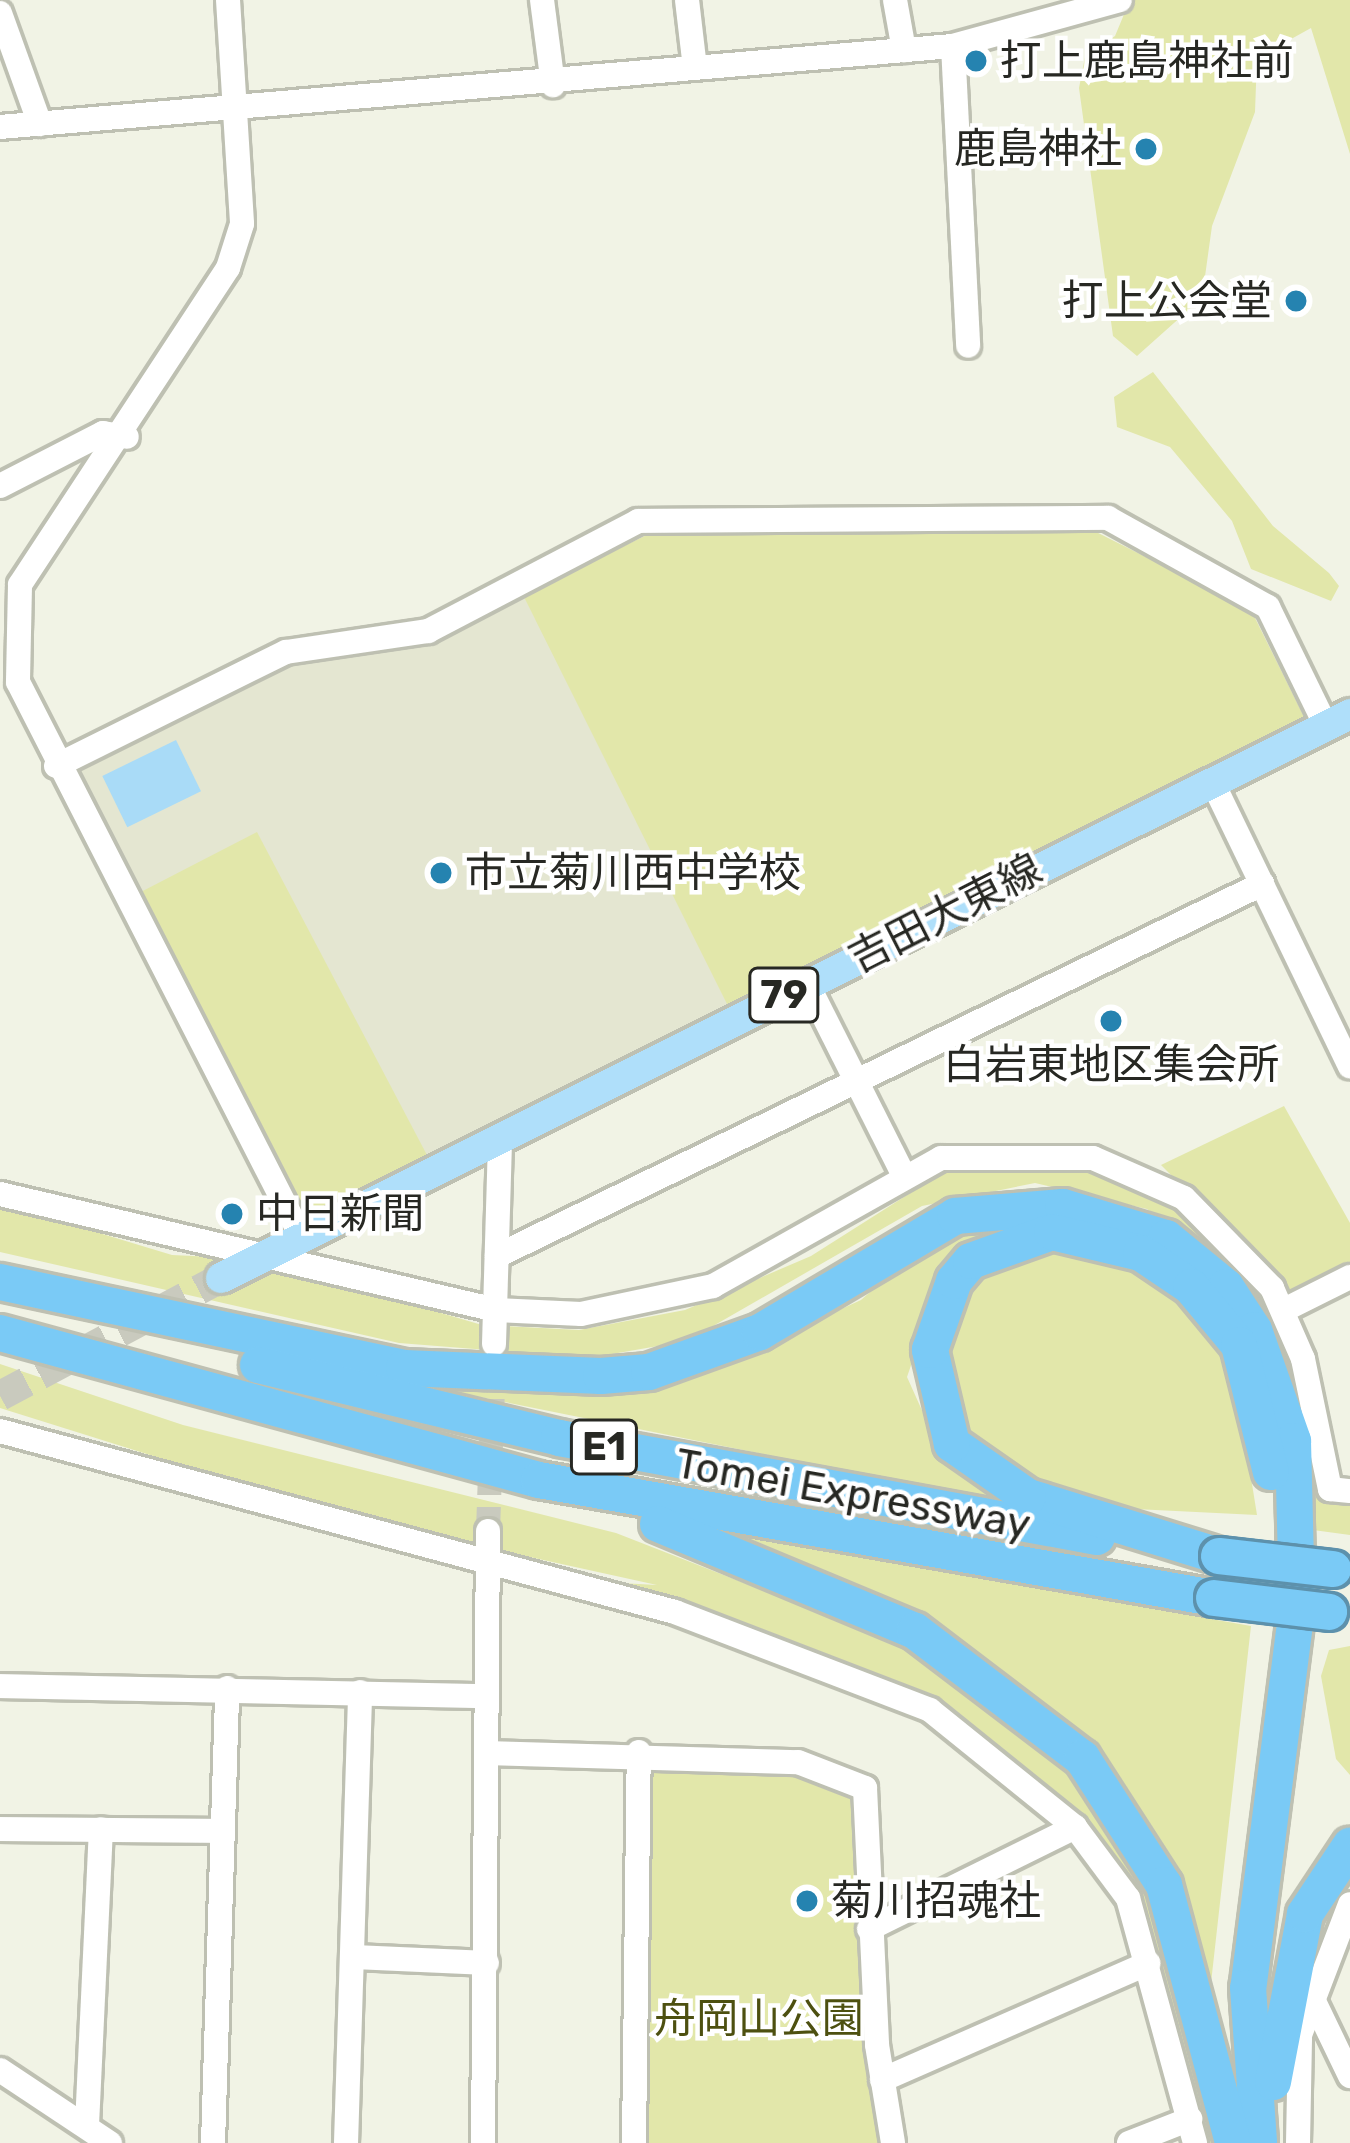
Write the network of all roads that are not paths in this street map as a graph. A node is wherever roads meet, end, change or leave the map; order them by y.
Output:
1 (228, 0) edge
2 (542, 0) edge
3 (687, 0) edge
4 (895, 0) edge
5 (1120, 0) edge
6 (0, 14) edge
7 (953, 46) junction
8 (904, 50) junction
9 (695, 68) junction
10 (554, 85) junction
11 (232, 114) junction
12 (40, 124) junction
13 (0, 127) edge
14 (968, 346) dead end
15 (127, 437) junction
16 (0, 486) edge
17 (10, 587) edge
18 (11, 695) edge
19 (1338, 720) edge
20 (56, 766) junction
21 (1212, 781) junction
22 (1262, 884) junction
23 (807, 983) junction
24 (1350, 1066) edge
25 (857, 1081) junction
26 (500, 1139) junction
27 (903, 1174) junction
28 (0, 1194) edge
29 (302, 1236) junction
30 (497, 1256) junction
31 (257, 1259) junction
32 (1350, 1277) edge
33 (221, 1278) tunnel mouth
34 (0, 1285) edge
35 (496, 1310) junction
36 (1284, 1310) junction
37 (0, 1333) edge
38 (494, 1344) tunnel mouth
39 (0, 1430) edge
40 (539, 1480) junction
41 (1350, 1491) edge
42 (488, 1531) tunnel mouth
43 (1220, 1556) junction
44 (488, 1570) junction
45 (1341, 1570) edge
46 (1340, 1613) edge
47 (0, 1686) edge
48 (226, 1688) junction
49 (359, 1692) junction
50 (487, 1696) junction
51 (639, 1752) junction
52 (486, 1753) junction
53 (1075, 1827) junction
54 (0, 1828) edge
55 (101, 1829) junction
56 (218, 1831) junction
57 (1350, 1846) edge
58 (1350, 1904) edge
59 (868, 1929) junction
60 (355, 1957) junction
61 (487, 1963) junction
62 (1148, 1963) junction
63 (1311, 1995) junction
64 (0, 2070) edge
65 (1350, 2076) edge
66 (882, 2080) junction
67 (87, 2126) junction
68 (1193, 2131) edge
69 (110, 2143) edge
70 (213, 2143) edge
71 (346, 2143) edge
72 (483, 2143) edge
73 (634, 2143) edge
74 (893, 2143) edge
75 (1129, 2143) edge
76 (1235, 2143) edge
77 (1258, 2143) edge
78 (1274, 2143) edge
79 (1298, 2143) edge

1 - 11 street
2 - 10 street
3 - 9 street
4 - 8 street
5 - 7 street
6 - 12 street
7 - 8 street
7 - 14 street
8 - 9 street
9 - 10 street
10 - 11 street
11 - 12 street
11 - 15 street
12 - 13 street
15 - 16 street
15 - 17 street
17 - 18 street
18 - 20 street
19 - 20 street
19 - 21 main road, 吉田大東線 / 79
20 - 29 street
21 - 22 street
21 - 23 main road, 吉田大東線 / 79
22 - 24 street
22 - 25 street
23 - 25 street
23 - 26 main road, 吉田大東線 / 79
25 - 27 street
25 - 30 street
26 - 29 main road, 吉田大東線 / 79
26 - 30 street
27 - 35 street
27 - 36 street
28 - 31 street
29 - 31 main road, 吉田大東線 / 79
30 - 35 street
31 - 33 main road, 吉田大東線 / 79
31 - 35 street
32 - 36 street
34 - 43 highway, Tomei Expressway / E1
34 - 77 highway
35 - 38 street
36 - 41 street
37 - 40 highway, Tomei Expressway / E1
39 - 44 street
40 - 46 highway, Tomei Expressway / E1, bridge
40 - 76 highway
42 - 44 street
43 - 45 highway, Tomei Expressway / E1, bridge
43 - 76 highway
44 - 50 street
44 - 53 street
47 - 48 street
48 - 49 street
48 - 56 street
49 - 50 street
49 - 60 street
50 - 52 street
51 - 52 street
51 - 59 street
51 - 73 street
52 - 61 street
53 - 59 street
53 - 62 street
54 - 55 street
55 - 56 street
55 - 67 street
56 - 70 street
57 - 78 highway
58 - 63 street
59 - 66 street
60 - 61 street
60 - 71 street
61 - 72 street
62 - 66 street
62 - 68 street
63 - 65 street
63 - 79 street
64 - 67 street
66 - 74 street
67 - 69 street
68 - 75 street

